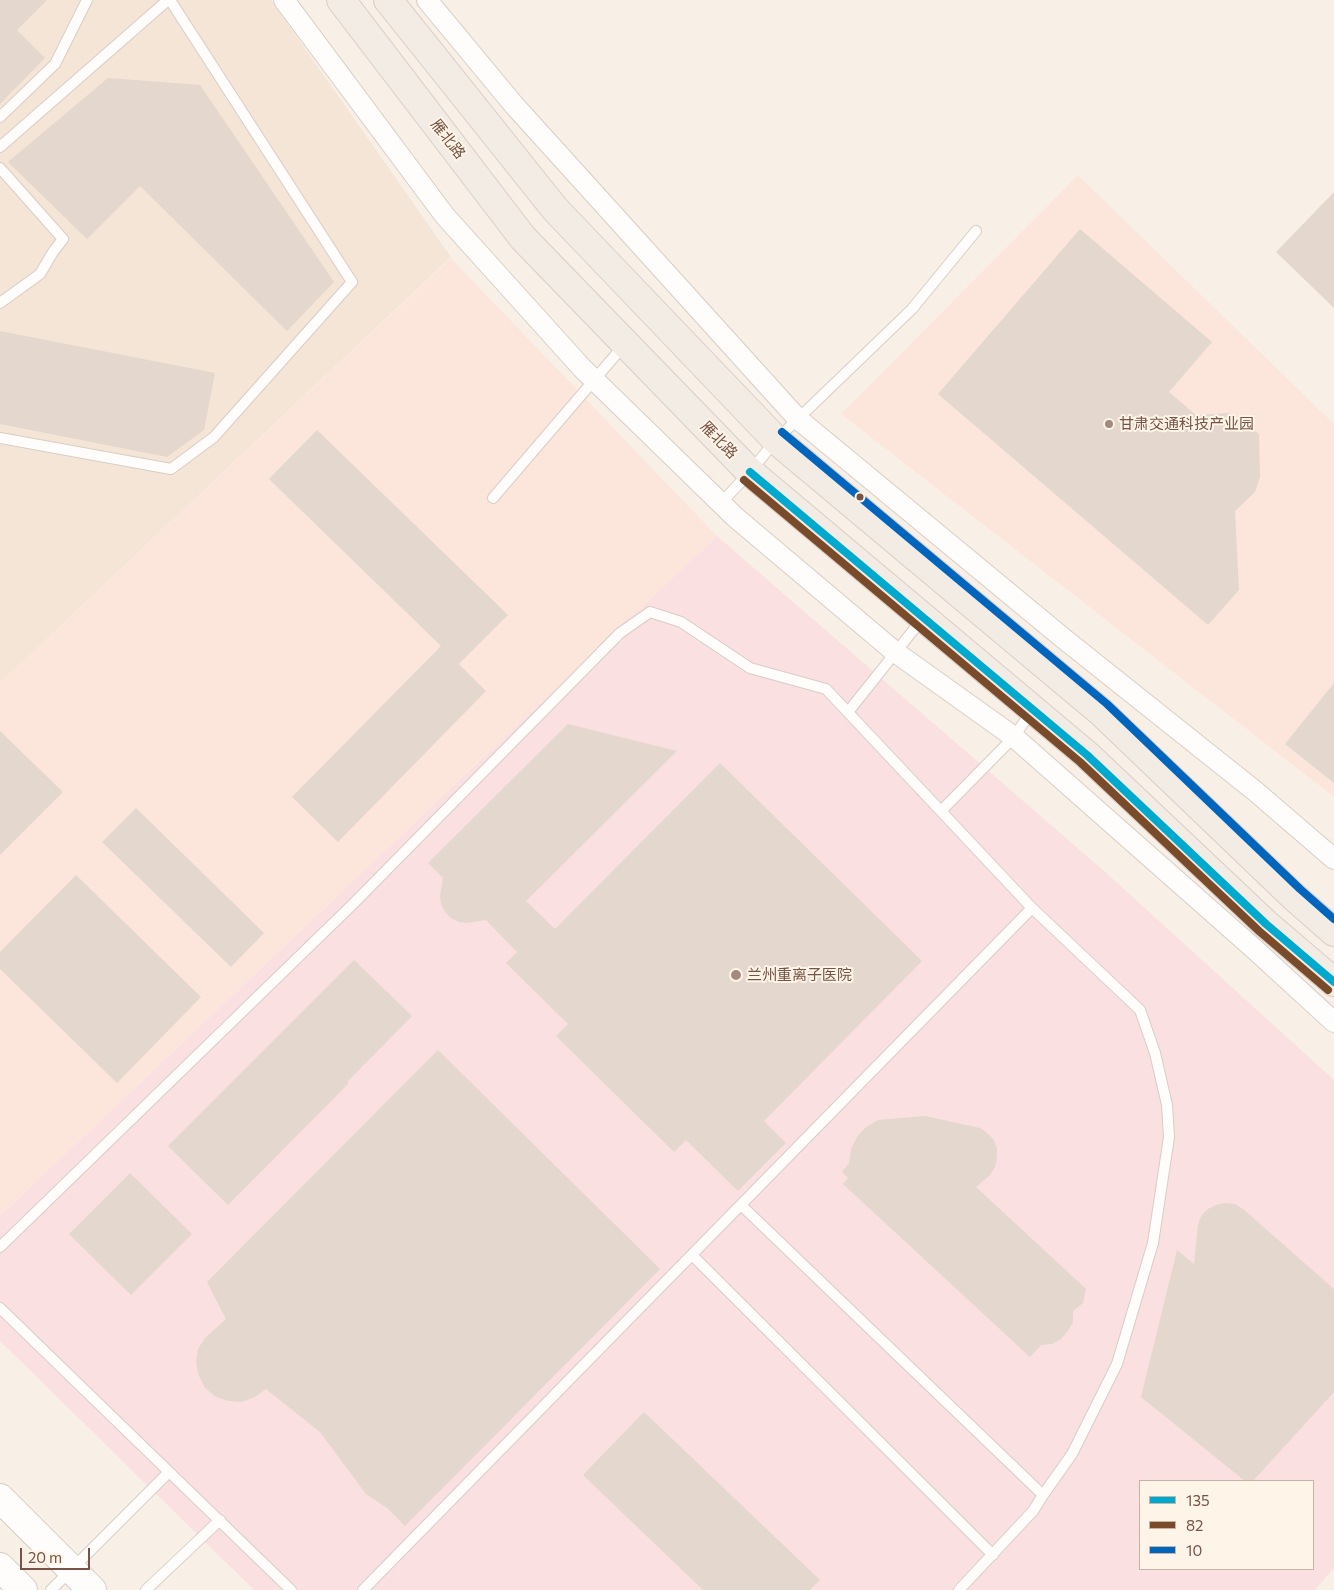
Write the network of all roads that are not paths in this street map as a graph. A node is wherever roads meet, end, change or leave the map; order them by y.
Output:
1 (87, 0) edge
2 (169, 0) edge
3 (284, 0) edge
4 (341, 0) edge
5 (388, 0) edge
6 (427, 0) edge
7 (0, 117) edge
8 (0, 146) edge
9 (0, 168) edge
10 (976, 231) dead end
11 (0, 303) edge
12 (625, 343) junction
13 (594, 380) junction
14 (798, 418) junction
15 (0, 438) edge
16 (776, 440) junction
17 (750, 472) junction
18 (493, 498) dead end
19 (721, 503) junction
20 (923, 617) junction
21 (895, 652) junction
22 (1032, 709) junction
23 (848, 712) junction
24 (1014, 737) junction
25 (941, 811) junction
26 (1334, 860) edge
27 (1032, 908) junction
28 (1334, 932) edge
29 (1334, 982) edge
30 (1334, 1022) edge
31 (741, 1205) junction
32 (0, 1247) edge
33 (692, 1255) junction
34 (0, 1308) edge
35 (169, 1472) junction
36 (1043, 1495) junction
37 (0, 1498) edge
38 (220, 1520) junction
39 (992, 1555) junction
40 (0, 1567) edge
41 (72, 1569) junction
42 (23, 1590) edge
43 (51, 1590) edge
44 (92, 1590) edge
45 (146, 1590) edge
46 (291, 1590) edge
47 (364, 1590) edge
48 (959, 1590) edge

1 - 7 lane
2 - 8 lane
2 - 15 lane
3 - 13 street
4 - 12 main road, 雁北路
5 - 16 main road
6 - 14 street
9 - 11 lane
10 - 14 lane
12 - 13 lane
12 - 17 main road, 雁北路
13 - 18 lane
13 - 19 street
14 - 16 lane
14 - 26 street
16 - 17 lane
16 - 28 main road
17 - 19 lane
17 - 20 main road, 雁北路
19 - 21 street
20 - 21 lane
20 - 22 main road, 雁北路
21 - 23 lane
21 - 24 street
22 - 24 lane
22 - 29 main road, 雁北路
23 - 25 lane
23 - 32 lane
24 - 25 lane
24 - 30 street
25 - 27 lane
27 - 31 lane
27 - 36 lane
31 - 33 lane
31 - 36 lane
33 - 39 lane
33 - 47 lane
34 - 35 lane
35 - 38 lane
35 - 41 lane
36 - 39 lane
37 - 41 main road
38 - 45 lane
38 - 46 lane
39 - 48 lane
40 - 42 main road
41 - 43 lane
41 - 44 main road

